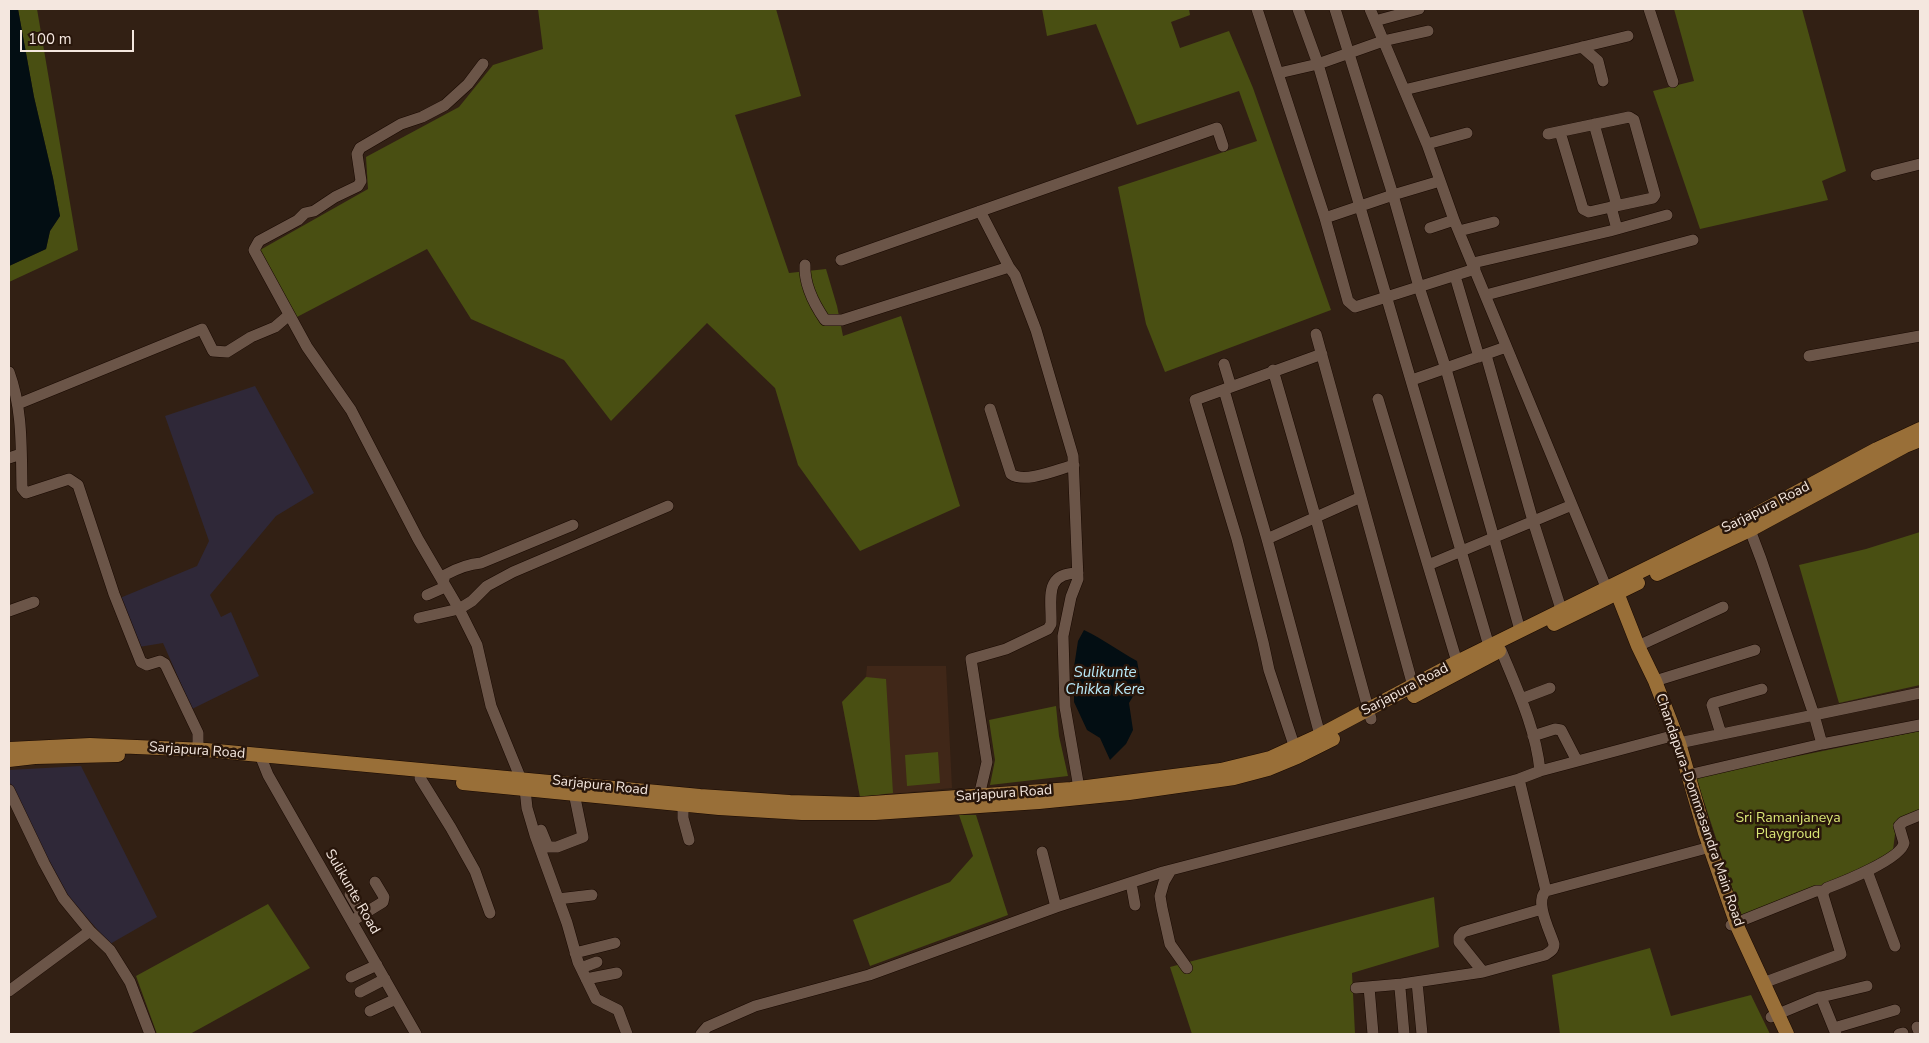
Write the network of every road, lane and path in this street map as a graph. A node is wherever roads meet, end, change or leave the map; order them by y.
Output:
1 (1257, 9) edge
2 (1298, 9) edge
3 (1335, 9) edge
4 (1370, 9) edge
5 (1419, 9) edge
6 (1649, 9) edge
7 (1375, 21) junction
8 (1428, 31) dead end
9 (1628, 36) dead end
10 (1383, 41) junction
11 (1582, 47) junction
12 (1349, 54) junction
13 (483, 64) dead end
14 (1318, 64) junction
15 (1279, 73) junction
16 (1603, 80) dead end
17 (1673, 82) dead end
18 (1404, 90) junction
19 (1594, 124) junction
20 (1467, 134) dead end
21 (1427, 144) junction
22 (1223, 146) dead end
23 (1920, 164) edge
24 (1876, 175) dead end
25 (1440, 181) junction
26 (1393, 195) junction
27 (1614, 206) junction
28 (1360, 207) junction
29 (980, 211) junction
30 (1668, 215) dead end
31 (1325, 218) junction
32 (1494, 222) dead end
33 (1456, 225) junction
34 (1430, 228) dead end
35 (1617, 229) junction
36 (1693, 240) dead end
37 (841, 260) dead end
38 (805, 265) dead end
39 (1474, 266) junction
40 (1009, 267) junction
41 (1455, 276) junction
42 (1419, 287) junction
43 (1486, 295) junction
44 (1387, 297) junction
45 (289, 315) junction
46 (1316, 334) dead end
47 (1920, 336) edge
48 (1506, 347) junction
49 (1322, 354) junction
50 (1483, 356) junction
51 (1809, 356) dead end
52 (1224, 364) dead end
53 (1446, 369) junction
54 (1273, 370) junction
55 (9, 372) edge
56 (1412, 380) junction
57 (1228, 388) junction
58 (1378, 399) dead end
59 (990, 409) dead end
60 (15, 415) edge
61 (1920, 429) edge
62 (1920, 440) edge
63 (21, 454) junction
64 (9, 458) edge
65 (1074, 465) junction
66 (1361, 497) junction
67 (1572, 505) junction
68 (668, 506) dead end
69 (1316, 519) junction
70 (1534, 521) junction
71 (573, 525) dead end
72 (1750, 530) junction
73 (1494, 537) junction
74 (1268, 539) junction
75 (1461, 550) junction
76 (1428, 565) junction
77 (1078, 574) junction
78 (444, 585) junction
79 (1612, 590) junction
80 (427, 595) dead end
81 (34, 602) dead end
82 (1723, 607) dead end
83 (459, 610) junction
84 (1561, 610) junction
85 (9, 611) edge
86 (419, 618) dead end
87 (1520, 630) junction
88 (1638, 646) junction
89 (1495, 648) junction
90 (1755, 650) dead end
91 (1457, 662) junction
92 (1655, 681) junction
93 (1413, 686) junction
94 (1550, 688) dead end
95 (1762, 688) dead end
96 (1920, 693) edge
97 (1521, 699) junction
98 (1369, 714) junction
99 (1814, 715) junction
100 (1920, 725) edge
101 (1720, 734) junction
102 (1320, 735) junction
103 (1533, 736) junction
104 (1673, 740) junction
105 (1822, 744) junction
106 (9, 749) edge
107 (198, 750) junction
108 (1296, 752) junction
109 (261, 759) junction
110 (9, 760) edge
111 (1577, 761) junction
112 (1540, 771) junction
113 (1688, 775) junction
114 (420, 778) junction
115 (1519, 779) junction
116 (527, 786) junction
117 (1079, 788) junction
118 (9, 790) edge
119 (574, 793) junction
120 (979, 801) junction
121 (683, 804) junction
122 (1920, 815) edge
123 (688, 840) dead end
124 (1703, 849) junction
125 (1042, 852) dead end
126 (1171, 870) junction
127 (1867, 871) junction
128 (375, 882) dead end
129 (1131, 883) junction
130 (1546, 891) junction
131 (1824, 891) junction
132 (350, 894) dead end
133 (592, 895) dead end
134 (558, 898) junction
135 (1136, 906) dead end
136 (1056, 907) junction
137 (1542, 909) junction
138 (490, 913) dead end
139 (362, 914) junction
140 (352, 921) junction
141 (1734, 924) junction
142 (90, 930) junction
143 (615, 943) dead end
144 (1895, 946) dead end
145 (575, 953) junction
146 (597, 962) dead end
147 (377, 965) junction
148 (1187, 968) dead end
149 (1483, 972) junction
150 (617, 973) dead end
151 (583, 974) junction
152 (351, 977) dead end
153 (385, 980) junction
154 (1417, 982) junction
155 (1763, 983) junction
156 (1402, 984) junction
157 (1867, 986) dead end
158 (1369, 987) junction
159 (1356, 988) dead end
160 (9, 991) edge
161 (360, 992) dead end
162 (1821, 997) junction
163 (396, 999) junction
164 (1895, 1010) dead end
165 (370, 1011) dead end
166 (1774, 1016) junction
167 (1835, 1031) edge
168 (150, 1034) edge
169 (416, 1034) edge
170 (628, 1034) edge
171 (701, 1034) edge
172 (1373, 1034) edge
173 (1404, 1034) edge
174 (1422, 1034) edge
175 (1779, 1034) edge
176 (1787, 1034) edge

1 - 15 street
2 - 14 street
3 - 12 street
4 - 7 street
5 - 7 street
6 - 17 street
7 - 10 street
8 - 10 street
9 - 11 street
10 - 12 street
10 - 18 street
11 - 16 street
11 - 18 street
12 - 14 street
12 - 26 street
13 - 45 street
14 - 15 street
14 - 28 street
15 - 31 street
18 - 21 street
19 - 27 street
19 - 27 street
19 - 27 street
20 - 21 street
21 - 25 street
22 - 29 street
23 - 24 street
25 - 26 street
25 - 33 street
26 - 28 street
26 - 42 street
27 - 35 street
28 - 31 street
28 - 44 street
29 - 37 street
29 - 40 street
30 - 35 street
31 - 44 street
32 - 33 street
33 - 34 street
33 - 39 street
35 - 39 street
36 - 43 street
38 - 40 street
39 - 41 street
39 - 43 street
40 - 65 street
41 - 42 street
41 - 50 street
42 - 44 street
42 - 53 street
43 - 48 street
44 - 56 street
45 - 60 street
45 - 78 street
46 - 49 street
47 - 51 street
48 - 50 street
48 - 67 street
49 - 54 street
49 - 66 street
50 - 53 street
50 - 70 street
52 - 57 street
53 - 56 street
53 - 73 street
54 - 57 street
54 - 69 street
55 - 60 street
56 - 75 street
57 - 74 street
57 - 108 street
58 - 76 street
59 - 65 street
60 - 63 street
61 - 79 main road, Sarjapura Road
62 - 72 main road, Sarjapura Road
63 - 64 street
63 - 107 street
65 - 77 street
66 - 69 street
66 - 93 street
67 - 70 street
67 - 79 street
68 - 83 street
69 - 74 street
69 - 98 street
70 - 73 street
70 - 84 street
71 - 78 street
72 - 79 main road, Sarjapura Road
72 - 99 street
73 - 75 street
73 - 87 street
74 - 102 street
75 - 76 street
75 - 89 street
76 - 91 street
77 - 117 street
77 - 120 street
78 - 80 street
78 - 83 street
79 - 84 main road, Sarjapura Road
79 - 88 main road, Chandapura-Dommasandra Main Road
79 - 89 main road, Sarjapura Road
79 - 104 main road, Chandapura-Dommasandra Main Road
81 - 85 street
82 - 88 street
83 - 86 street
83 - 116 street
84 - 87 main road, Sarjapura Road
87 - 89 main road, Sarjapura Road
88 - 92 main road, Chandapura-Dommasandra Main Road
89 - 91 main road, Sarjapura Road
89 - 97 street
89 - 98 main road, Sarjapura Road
90 - 92 street
91 - 93 main road, Sarjapura Road
92 - 104 main road, Chandapura-Dommasandra Main Road
93 - 98 main road, Sarjapura Road
94 - 97 street
95 - 101 street
96 - 99 street
97 - 103 street
98 - 102 main road, Sarjapura Road
98 - 108 main road, Sarjapura Road
99 - 101 street
99 - 105 street
100 - 105 street
101 - 104 street
102 - 108 main road, Sarjapura Road
103 - 111 street
103 - 112 street
104 - 111 street
104 - 113 main road, Chandapura-Dommasandra Main Road
104 - 124 main road, Chandapura-Dommasandra Main Road
105 - 113 street
106 - 107 main road, Sarjapura Road
107 - 109 main road, Sarjapura Road
108 - 117 main road, Sarjapura Road
108 - 120 main road, Sarjapura Road
109 - 110 main road, Sarjapura Road
109 - 114 main road, Sarjapura Road
109 - 116 main road, Sarjapura Road
109 - 140 street, Sulikunte Road
111 - 112 street
112 - 115 street
113 - 141 main road, Chandapura-Dommasandra Main Road
114 - 116 main road, Sarjapura Road
114 - 138 street
115 - 126 street
115 - 130 street
116 - 119 main road, Sarjapura Road
116 - 119 street
116 - 120 main road, Sarjapura Road
116 - 134 street
117 - 120 main road, Sarjapura Road
118 - 142 street
119 - 121 main road, Sarjapura Road
120 - 121 main road, Sarjapura Road
121 - 123 street
122 - 127 street
124 - 130 street
124 - 141 main road, Chandapura-Dommasandra Main Road
125 - 136 street
126 - 129 street
126 - 148 street
127 - 131 street
127 - 144 street
128 - 139 street
129 - 135 street
129 - 136 street
130 - 137 street
131 - 141 street
131 - 155 street
132 - 139 street
133 - 134 street
134 - 145 street
136 - 171 street
137 - 149 street
137 - 149 street
139 - 140 street
140 - 147 street, Sulikunte Road
141 - 155 main road, Chandapura-Dommasandra Main Road
141 - 166 main road, Chandapura-Dommasandra Main Road
142 - 160 street
142 - 168 street
143 - 145 street
145 - 151 street
146 - 151 street
147 - 152 street
147 - 153 street, Sulikunte Road
149 - 154 street
150 - 151 street
151 - 170 street
153 - 161 street
153 - 163 street, Sulikunte Road
154 - 156 street
154 - 174 street
155 - 166 main road, Chandapura-Dommasandra Main Road
156 - 158 street
156 - 173 street
157 - 162 street
158 - 159 street
158 - 172 street
162 - 166 street
162 - 167 street
163 - 165 street
163 - 169 street, Sulikunte Road
164 - 167 street
166 - 175 main road, Chandapura-Dommasandra Main Road
166 - 176 main road, Chandapura-Dommasandra Main Road

